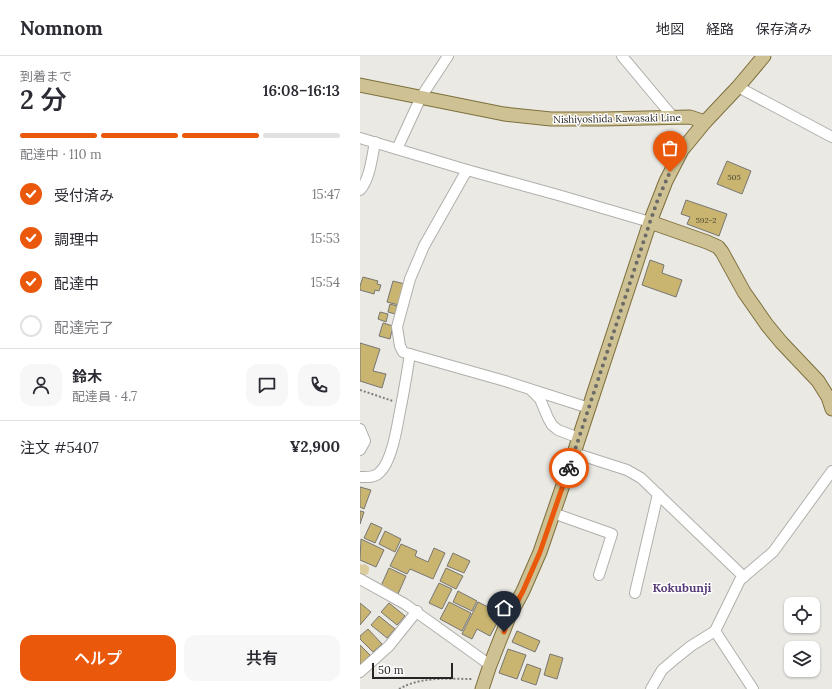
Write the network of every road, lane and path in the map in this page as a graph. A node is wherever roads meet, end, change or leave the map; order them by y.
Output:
1 (448, 56) edge
2 (622, 56) edge
3 (764, 56) edge
4 (360, 85) edge
5 (738, 88) junction
6 (421, 97) junction
7 (673, 117) junction
8 (705, 122) junction
9 (832, 137) edge
10 (360, 138) edge
11 (375, 142) junction
12 (397, 149) junction
13 (467, 170) junction
14 (360, 190) edge
15 (650, 222) junction
16 (410, 354) junction
17 (530, 389) junction
18 (360, 390) edge
19 (401, 404) junction
20 (589, 408) junction
21 (832, 409) edge
22 (360, 429) edge
23 (579, 438) junction
24 (360, 450) edge
25 (574, 453) junction
26 (832, 471) edge
27 (360, 477) edge
28 (658, 494) junction
29 (553, 513) junction
30 (599, 575) dead end
31 (744, 577) junction
32 (360, 579) edge
33 (635, 593) dead end
34 (416, 611) junction
35 (715, 631) junction
36 (490, 665) junction
37 (360, 672) edge
38 (483, 684) edge
39 (399, 689) edge
40 (651, 689) edge
41 (753, 689) edge

1 - 6 street
2 - 7 street
3 - 5 main road
4 - 6 main road, Nishiyoshida Kawasaki Line
5 - 8 main road
5 - 9 street
6 - 7 main road, Nishiyoshida Kawasaki Line
6 - 12 street
7 - 8 main road, Nishiyoshida Kawasaki Line
8 - 15 main road
10 - 11 street
11 - 12 street
11 - 14 street
12 - 13 street
13 - 15 street
13 - 16 street
15 - 20 main road
15 - 21 main road
16 - 17 street
16 - 19 street
17 - 20 street
17 - 23 street
18 - 19 path
19 - 27 street
20 - 23 main road
22 - 24 street
23 - 25 main road
25 - 28 street
25 - 29 main road
26 - 31 street
28 - 31 street
28 - 33 street
29 - 30 street
29 - 36 main road
31 - 35 street
32 - 34 street
34 - 36 street
34 - 37 street
35 - 40 street
35 - 41 street
36 - 38 main road
38 - 39 path

